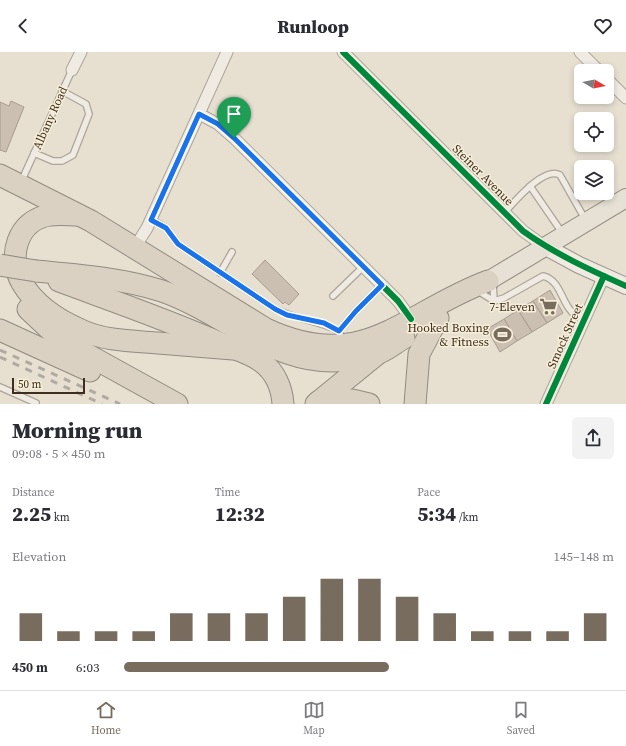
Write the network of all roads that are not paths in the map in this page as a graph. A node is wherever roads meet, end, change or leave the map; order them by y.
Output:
1 (81, 52) edge
2 (227, 52) edge
3 (343, 52) edge
4 (580, 52) edge
5 (592, 64) edge
6 (72, 70) joint
7 (614, 86) edge
8 (62, 91) junction
9 (626, 98) edge
10 (199, 114) junction
11 (34, 153) junction
12 (0, 175) edge
13 (20, 184) junction
14 (530, 186) junction
15 (626, 198) edge
16 (505, 212) junction
17 (78, 215) junction
18 (151, 220) junction
19 (586, 221) junction
20 (563, 235) junction
21 (544, 246) junction
22 (135, 247) junction
23 (232, 252) dead end
24 (0, 265) edge
25 (363, 267) junction
26 (36, 271) junction
27 (220, 273) junction
28 (604, 276) junction
29 (382, 285) junction
30 (626, 286) edge
31 (488, 288) junction
32 (334, 296) dead end
33 (438, 318) junction
34 (410, 319) junction
35 (585, 319) junction
36 (0, 330) edge
37 (340, 338) junction
38 (233, 349) junction
39 (376, 354) junction
40 (0, 387) edge
41 (317, 403) edge
42 (37, 404) edge
43 (173, 404) edge
44 (177, 404) edge
45 (282, 404) edge
46 (369, 404) edge
47 (416, 404) edge
48 (546, 404) edge

1 - 6 street, Albany Road
2 - 10 street
3 - 16 street, Steiner Avenue
4 - 5 street
6 - 8 lane, Albany Road
7 - 9 street
8 - 11 lane, Albany Road
8 - 11 lane
10 - 18 street
10 - 25 street
11 - 13 lane, Albany Road
12 - 13 highway
13 - 17 highway
14 - 16 lane
14 - 19 lane
14 - 20 lane
15 - 19 main road
16 - 21 street, Steiner Avenue
17 - 22 highway
17 - 38 highway
18 - 22 street
18 - 27 lane
19 - 20 main road
20 - 21 main road
21 - 28 street, Steiner Avenue
21 - 31 main road
22 - 37 highway
23 - 27 lane
24 - 26 highway, bridge
24 - 44 highway
25 - 29 street
25 - 32 lane
26 - 38 highway
26 - 39 highway
27 - 37 lane
28 - 30 street, Steiner Avenue
28 - 35 street, Smock Street
29 - 34 street
29 - 37 lane
31 - 33 highway
31 - 34 highway
31 - 35 lane
33 - 39 highway
33 - 47 highway
34 - 37 highway
35 - 48 street, Smock Street
36 - 43 highway
38 - 45 highway
39 - 41 highway
40 - 42 lane
41 - 46 highway

